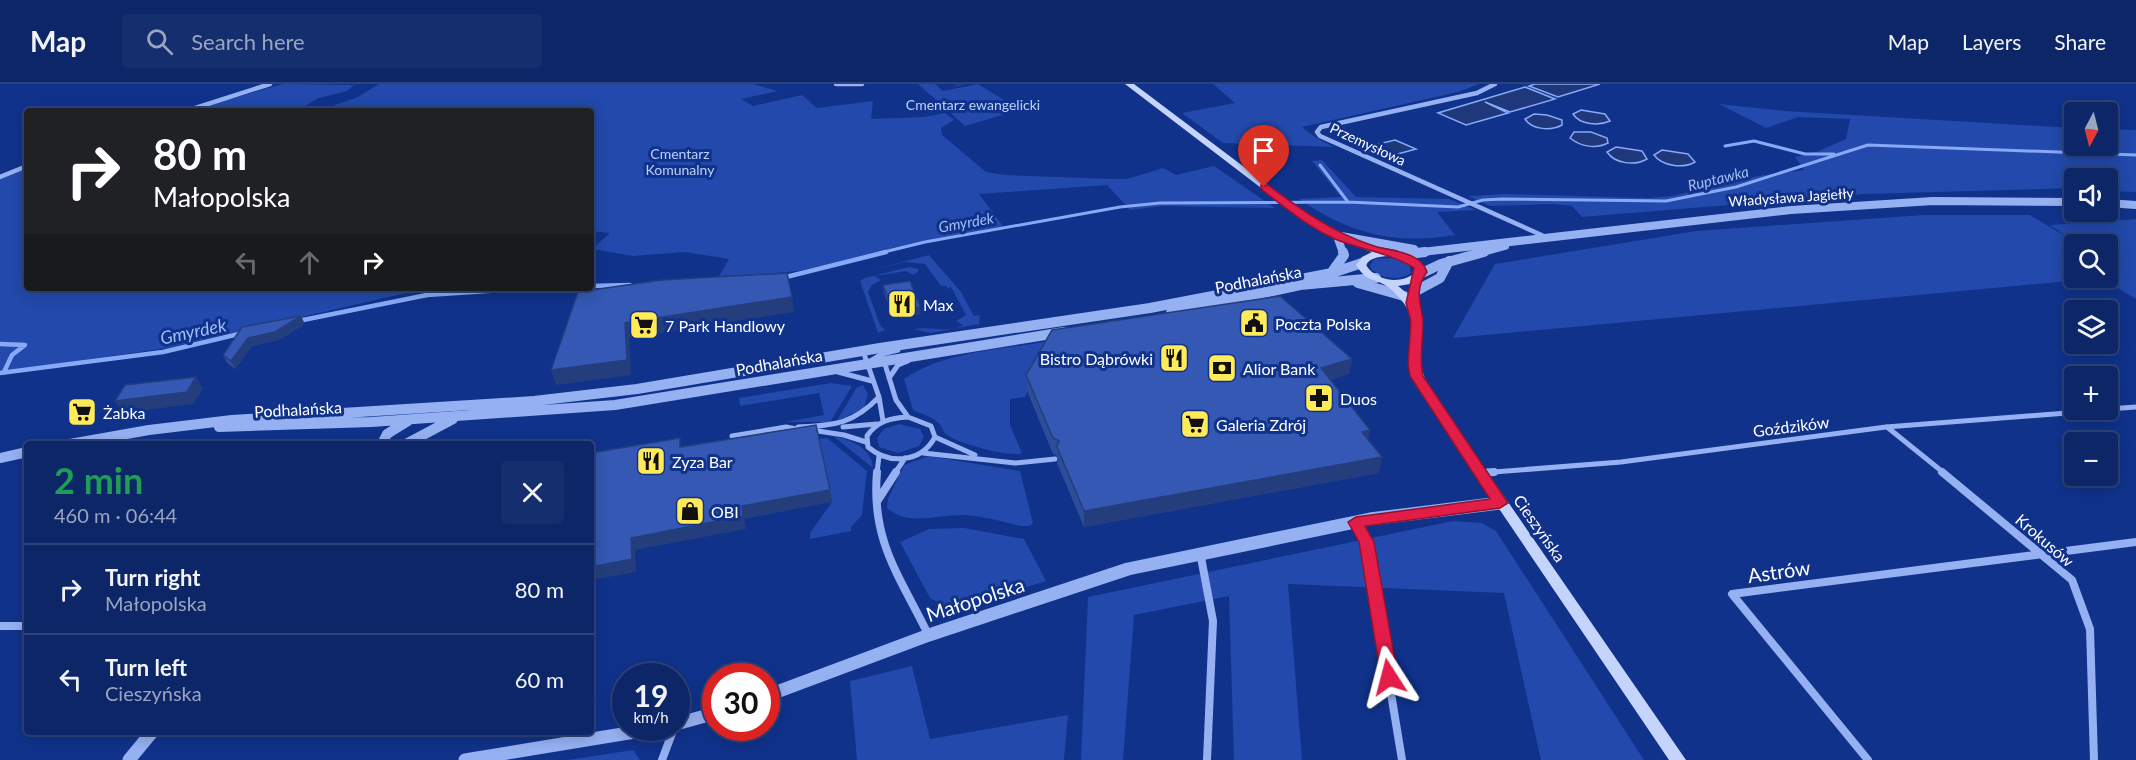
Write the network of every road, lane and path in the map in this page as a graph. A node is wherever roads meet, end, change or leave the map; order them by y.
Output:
1 (270, 84) edge
2 (836, 84) edge
3 (862, 84) edge
4 (1129, 84) edge
5 (1495, 84) edge
6 (195, 108) edge
7 (24, 167) edge
8 (0, 177) edge
9 (2064, 202) edge
10 (2118, 204) edge
11 (2136, 205) edge
12 (1337, 236) junction
13 (1548, 238) junction
14 (1510, 244) junction
15 (1441, 252) junction
16 (1386, 254) junction
17 (1400, 255) junction
18 (1449, 261) junction
19 (1362, 262) junction
20 (1332, 273) junction
21 (1418, 276) junction
22 (1381, 280) junction
23 (1341, 281) junction
24 (1410, 297) junction
25 (874, 356) junction
26 (918, 356) junction
27 (822, 372) junction
28 (889, 378) junction
29 (872, 381) junction
30 (879, 397) junction
31 (441, 407) junction
32 (2136, 407) edge
33 (2118, 408) edge
34 (396, 410) junction
35 (2064, 412) edge
36 (469, 415) junction
37 (908, 417) junction
38 (413, 419) junction
39 (371, 422) junction
40 (880, 423) junction
41 (183, 426) junction
42 (786, 427) junction
43 (831, 427) junction
44 (1886, 427) junction
45 (732, 436) edge
46 (935, 437) junction
47 (385, 439) edge
48 (89, 441) edge
49 (408, 441) edge
50 (411, 441) edge
51 (866, 442) junction
52 (24, 453) edge
53 (922, 453) junction
54 (879, 456) junction
55 (0, 458) edge
56 (905, 458) junction
57 (981, 458) junction
58 (1055, 459) edge
59 (1480, 473) junction
60 (878, 500) junction
61 (1500, 503) junction
62 (1356, 522) junction
63 (2136, 542) edge
64 (1200, 552) junction
65 (2042, 553) junction
66 (0, 626) edge
67 (24, 626) edge
68 (929, 635) junction
69 (780, 691) edge
70 (150, 735) edge
71 (612, 736) edge
72 (669, 741) edge
73 (129, 760) edge
74 (465, 760) edge
75 (662, 760) edge
76 (1207, 760) edge
77 (1402, 760) edge
78 (1678, 760) edge
79 (1868, 760) edge
80 (2094, 760) edge

1 - 6 street
2 - 3 street
4 - 12 main road
5 - 13 street, Przemysłowa
7 - 8 street
9 - 13 street, Władysława Jagiełły
10 - 11 street
12 - 15 street
12 - 16 main road
12 - 19 main road
12 - 20 street
13 - 14 street, Władysława Jagiełły
14 - 15 street, Władysława Jagiełły
14 - 18 street, Władysława Jagiełły
15 - 17 street, Władysława Jagiełły
16 - 17 main road
16 - 19 main road
17 - 21 main road
18 - 21 street, Władysława Jagiełły
18 - 24 street
19 - 20 street, Podhalańska
19 - 22 main road
20 - 25 street, Podhalańska
21 - 22 main road
21 - 24 main road, Cieszyńska
22 - 23 street, Podhalańska
22 - 24 main road
23 - 24 street
23 - 26 street, Podhalańska
24 - 59 main road, Cieszyńska
25 - 26 street, Podhalańska
25 - 27 street, Podhalańska
25 - 28 street
25 - 29 street
25 - 31 street, Podhalańska
26 - 28 street
27 - 29 street
27 - 36 street, Podhalańska
28 - 37 street
29 - 30 street
30 - 40 street
30 - 43 street
31 - 34 street, Podhalańska
31 - 38 street
32 - 33 street, Goździków
34 - 38 street
34 - 41 street, Podhalańska
35 - 44 street, Goździków
36 - 38 street, Podhalańska
36 - 50 street
37 - 40 street
37 - 46 street
38 - 39 street, Podhalańska
38 - 47 street
38 - 49 street
39 - 41 street, Podhalańska
39 - 47 street
40 - 43 street
40 - 51 street
41 - 48 street, Podhalańska
42 - 43 street
42 - 45 street
42 - 51 street
44 - 59 street, Goździków
44 - 65 street, Krokusów
46 - 53 street
46 - 57 street
51 - 54 street
52 - 55 street
53 - 56 street
53 - 57 street
54 - 56 street
54 - 60 street
56 - 60 street
57 - 58 street
59 - 61 main road, Cieszyńska
60 - 68 street
61 - 62 street, Małopolska
61 - 78 main road, Cieszyńska
62 - 64 street, Małopolska
62 - 77 street
63 - 65 street
64 - 68 street, Małopolska
64 - 76 street
65 - 79 street, Astrów
65 - 80 street, Krokusów
66 - 67 street
68 - 69 street, Małopolska
70 - 73 street
71 - 74 street
72 - 75 street

